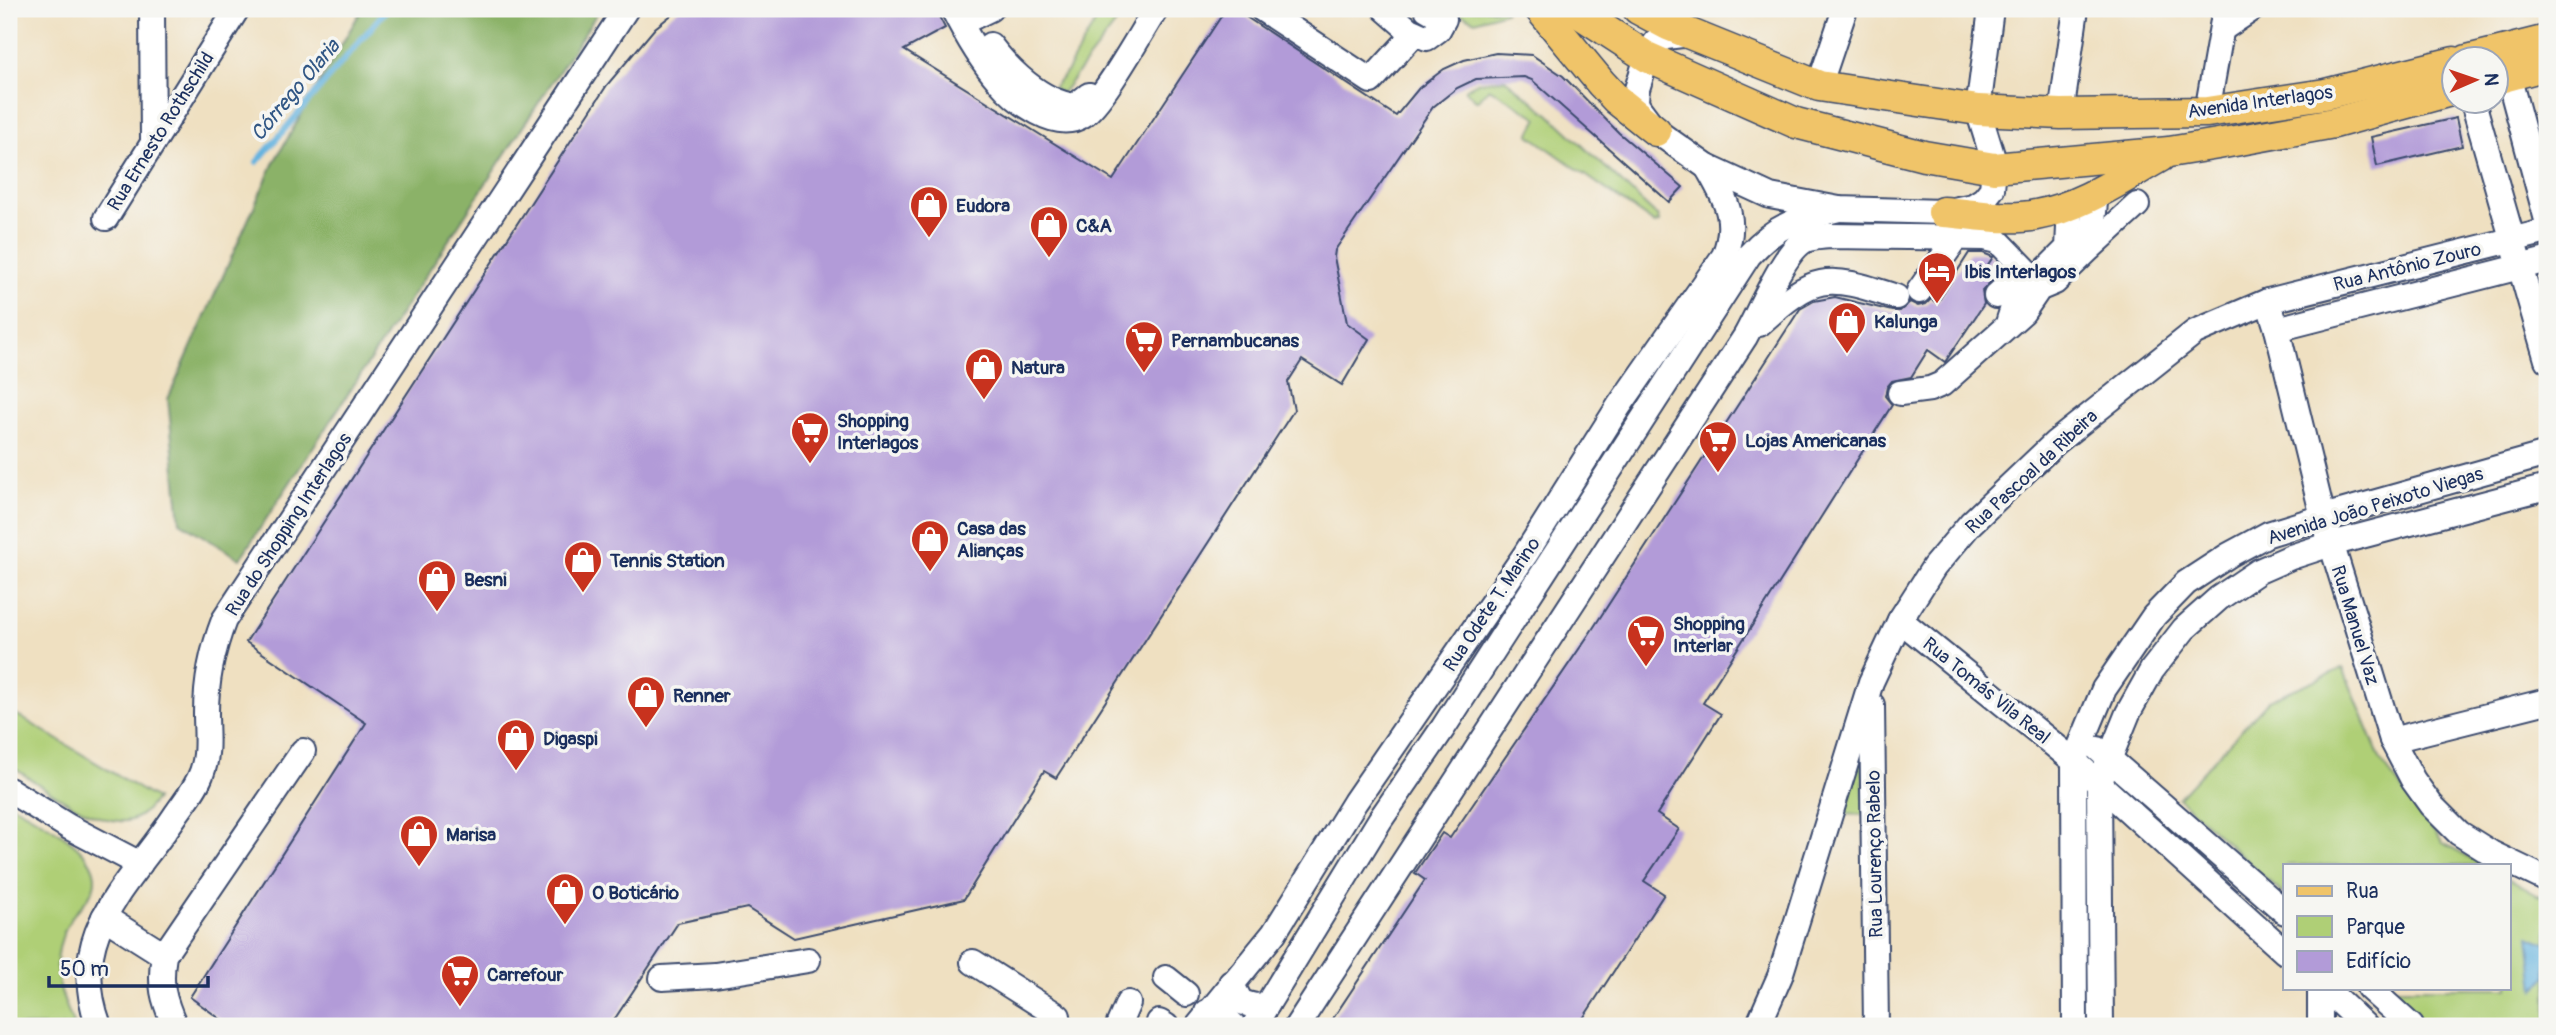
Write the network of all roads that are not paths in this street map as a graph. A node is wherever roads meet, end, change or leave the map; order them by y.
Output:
1 (152, 9) edge
2 (237, 9) edge
3 (626, 9) edge
4 (642, 9) edge
5 (1144, 9) edge
6 (1156, 9) edge
7 (1262, 9) edge
8 (1385, 9) edge
9 (1427, 9) edge
10 (1540, 9) edge
11 (1573, 9) edge
12 (1638, 9) edge
13 (1845, 9) edge
14 (1991, 9) edge
15 (2076, 9) edge
16 (2252, 9) edge
17 (969, 13) edge
18 (2224, 19) edge
19 (1413, 22) edge
20 (1678, 22) edge
21 (2547, 40) edge
22 (2510, 49) edge
23 (597, 57) junction
24 (1647, 57) junction
25 (2547, 65) edge
26 (2440, 66) edge
27 (2510, 75) edge
28 (1819, 86) junction
29 (2440, 94) edge
30 (2510, 102) edge
31 (1089, 103) junction
32 (1978, 110) junction
33 (2207, 112) junction
34 (2061, 114) junction
35 (2477, 116) edge
36 (1657, 131) junction
37 (153, 143) junction
38 (2169, 152) junction
39 (1707, 167) junction
40 (1994, 169) junction
41 (2083, 199) junction
42 (2137, 205) dead end
43 (1839, 209) junction
44 (106, 218) dead end
45 (2547, 220) edge
46 (1950, 225) junction
47 (2547, 231) edge
48 (1820, 237) junction
49 (2514, 240) junction
50 (2090, 248) junction
51 (2547, 260) edge
52 (2521, 266) junction
53 (1741, 267) junction
54 (1780, 273) junction
55 (2034, 282) junction
56 (1805, 288) junction
57 (1725, 291) junction
58 (1996, 296) dead end
59 (2267, 301) junction
60 (2277, 329) junction
61 (1745, 337) junction
62 (2547, 360) edge
63 (1900, 393) dead end
64 (2547, 454) edge
65 (1610, 470) junction
66 (2547, 487) edge
67 (1632, 512) junction
68 (2323, 517) junction
69 (2331, 544) junction
70 (1900, 620) junction
71 (1871, 682) junction
72 (2547, 701) edge
73 (1443, 728) junction
74 (1492, 728) junction
75 (2085, 736) junction
76 (2392, 740) junction
77 (303, 751) dead end
78 (2109, 758) junction
79 (2074, 761) junction
80 (2099, 784) junction
81 (9, 790) edge
82 (1829, 817) junction
83 (1873, 817) junction
84 (140, 864) junction
85 (2547, 880) edge
86 (2283, 910) edge
87 (104, 917) junction
88 (2283, 950) edge
89 (164, 955) junction
90 (808, 960) dead end
91 (973, 962) dead end
92 (662, 978) dead end
93 (1166, 978) dead end
94 (1231, 983) junction
95 (2322, 990) edge
96 (2324, 990) edge
97 (2371, 990) edge
98 (1186, 994) dead end
99 (1128, 1003) dead end
100 (1267, 1004) junction
101 (1058, 1016) dead end
102 (1203, 1019) edge
103 (99, 1026) edge
104 (175, 1026) edge
105 (1118, 1026) edge
106 (1234, 1026) edge
107 (1254, 1026) edge
108 (1297, 1026) edge
109 (1758, 1026) edge
110 (1877, 1026) edge
111 (2075, 1026) edge
112 (2101, 1026) edge
113 (2320, 1026) edge
114 (2365, 1026) edge
115 (2411, 1026) edge

1 - 37 street
2 - 37 street, Rua Ernesto Rothschild
3 - 23 street, Rua do Shopping Interlagos
4 - 23 street, Rua do Shopping Interlagos
5 - 31 street
6 - 31 street
7 - 19 street
8 - 19 street
9 - 19 street
10 - 36 main road
11 - 24 main road, Avenida Interlagos
12 - 20 main road, Avenida Interlagos
13 - 28 street
14 - 32 street
15 - 34 street
16 - 18 street
17 - 31 street
18 - 33 street
20 - 24 street
20 - 28 main road, Avenida Interlagos
21 - 22 main road
23 - 84 street, Rua do Shopping Interlagos
24 - 36 street
24 - 40 main road, Avenida Interlagos
25 - 27 main road
26 - 33 main road, Avenida Interlagos
28 - 32 main road, Avenida Interlagos
29 - 38 main road, Avenida Interlagos
30 - 45 street
32 - 34 main road, Avenida Interlagos
32 - 40 street
33 - 34 main road, Avenida Interlagos
35 - 49 street
36 - 39 street
37 - 44 street, Rua Ernesto Rothschild
38 - 40 main road, Avenida Interlagos
38 - 41 main road
39 - 43 street
39 - 94 street, Rua Odete T. Marino
40 - 46 street
41 - 46 main road
41 - 50 street
41 - 55 street
42 - 50 street
43 - 46 street
43 - 53 street, Rua Odete T. Marino
46 - 48 street
46 - 55 street
46 - 56 street
47 - 49 street, Rua Antônio Zouro
48 - 54 street
48 - 56 street
49 - 52 street
49 - 59 street, Rua Antônio Zouro
50 - 55 street
51 - 52 street, Rua Antônio Zouro
52 - 60 street, Rua Antônio Zouro
52 - 62 street
53 - 54 street
53 - 57 street, Rua Odete T. Marino
54 - 61 street
55 - 58 street
55 - 63 street
56 - 61 street
57 - 61 street
57 - 65 street, Rua Odete T. Marino
59 - 60 street, Rua Manuel Vaz
59 - 70 street, Rua Pascoal da Ribeira
60 - 68 street, Rua Manuel Vaz
61 - 67 street
64 - 68 street, Avenida João Peixoto Viegas
65 - 67 street
65 - 73 street, Rua Odete T. Marino
66 - 69 street, Avenida João Peixoto Viegas
67 - 74 street
68 - 69 street, Rua Manuel Vaz
68 - 75 street, Avenida João Peixoto Viegas
69 - 76 street, Rua Manuel Vaz
69 - 78 street, Avenida João Peixoto Viegas
70 - 71 street, Rua Pascoal da Ribeira
70 - 79 street, Rua Tomás Vila Real
71 - 82 street, Rua Pascoal da Ribeira
71 - 83 street, Rua Lourenço Rabelo
72 - 76 street
73 - 74 street
73 - 100 street, Rua Odete T. Marino
74 - 108 street
75 - 78 street
75 - 79 street, Avenida João Peixoto Viegas
76 - 85 street, Rua Manuel Vaz
77 - 89 street
78 - 80 street, Avenida João Peixoto Viegas
78 - 86 street
79 - 80 street, Rua Tomás Vila Real
79 - 111 street, Avenida João Peixoto Viegas
80 - 88 street, Rua Tomás Vila Real
80 - 112 street, Avenida João Peixoto Viegas
81 - 84 street
82 - 83 street
82 - 109 street, Rua Pascoal da Ribeira
83 - 110 street, Rua Lourenço Rabelo
84 - 87 street, Rua do Shopping Interlagos
87 - 89 street
87 - 103 street, Rua do Shopping Interlagos
89 - 104 street
90 - 92 street
91 - 101 street
93 - 98 street
94 - 100 street
94 - 102 street, Rua Odete T. Marino
95 - 113 street
96 - 114 street
97 - 115 street
99 - 105 street
100 - 107 street, Rua Odete T. Marino
102 - 106 street

